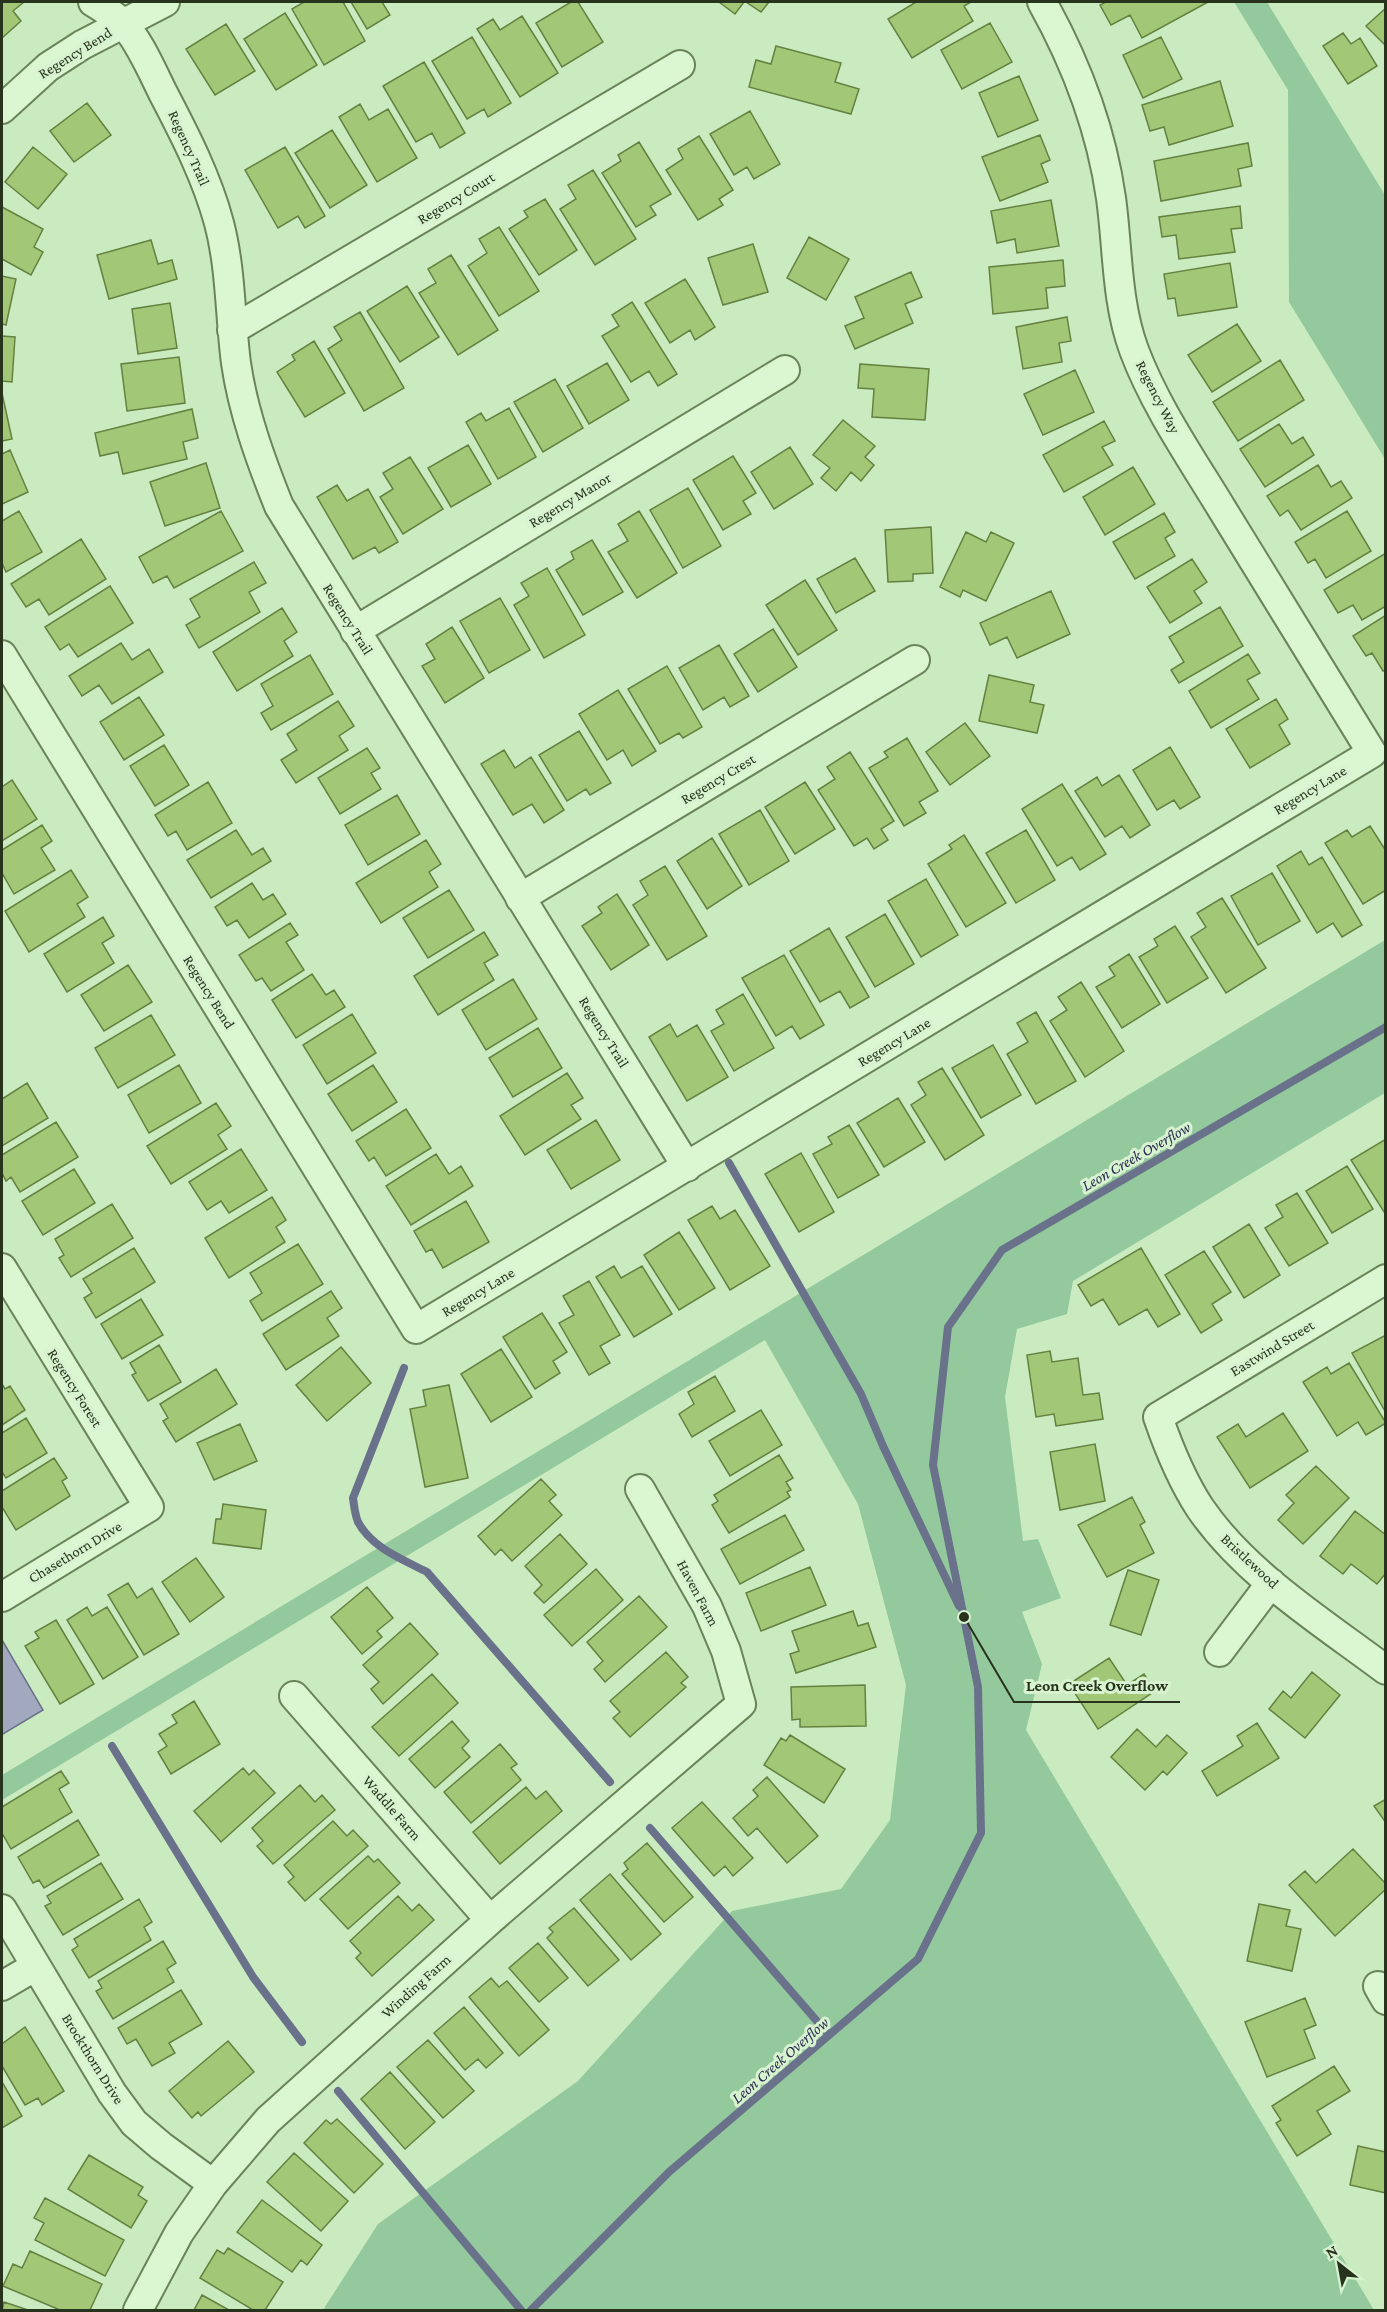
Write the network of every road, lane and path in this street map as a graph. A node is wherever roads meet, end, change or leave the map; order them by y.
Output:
1 (93, 2) edge
2 (165, 2) edge
3 (1042, 2) edge
4 (123, 13) edge
5 (680, 65) dead end
6 (2, 109) edge
7 (232, 330) junction
8 (785, 370) dead end
9 (355, 630) junction
10 (2, 656) edge
11 (915, 660) dead end
12 (1371, 753) joint
13 (520, 898) junction
14 (687, 1167) junction
15 (2, 1268) edge
16 (1386, 1279) edge
17 (416, 1329) joint
18 (1158, 1417) joint
19 (640, 1489) dead end
20 (149, 1507) joint
21 (1271, 1583) junction
22 (2, 1597) edge
23 (1219, 1652) dead end
24 (1386, 1670) edge
25 (294, 1696) dead end
26 (741, 1704) joint
27 (2, 1909) edge
28 (490, 1920) junction
29 (36, 1966) junction
30 (2, 1986) edge
31 (213, 2184) junction
32 (138, 2310) edge

1 - 4 street, Regency Trail
2 - 4 street, Regency Bend
3 - 12 street, Regency Way
4 - 6 street, Regency Bend
4 - 7 street, Regency Trail
5 - 7 street, Regency Court
7 - 9 street, Regency Trail
8 - 9 street, Regency Manor
9 - 13 street, Regency Trail
10 - 17 street, Regency Bend
11 - 13 street, Regency Crest
12 - 14 street, Regency Lane
13 - 14 street, Regency Trail
14 - 17 street, Regency Lane
15 - 20 street, Regency Forest
16 - 18 street, Eastwind Street
18 - 21 street, Bristlewood
19 - 26 street, Haven Farm
20 - 22 street, Chasethorn Drive
21 - 23 street
21 - 24 street, Bristlewood
25 - 28 street, Waddle Farm
26 - 28 street, Winding Farm
27 - 29 street, Brockthorn Drive
28 - 31 street, Winding Farm
29 - 30 street
29 - 31 street, Brockthorn Drive
31 - 32 street, Winding Farm

